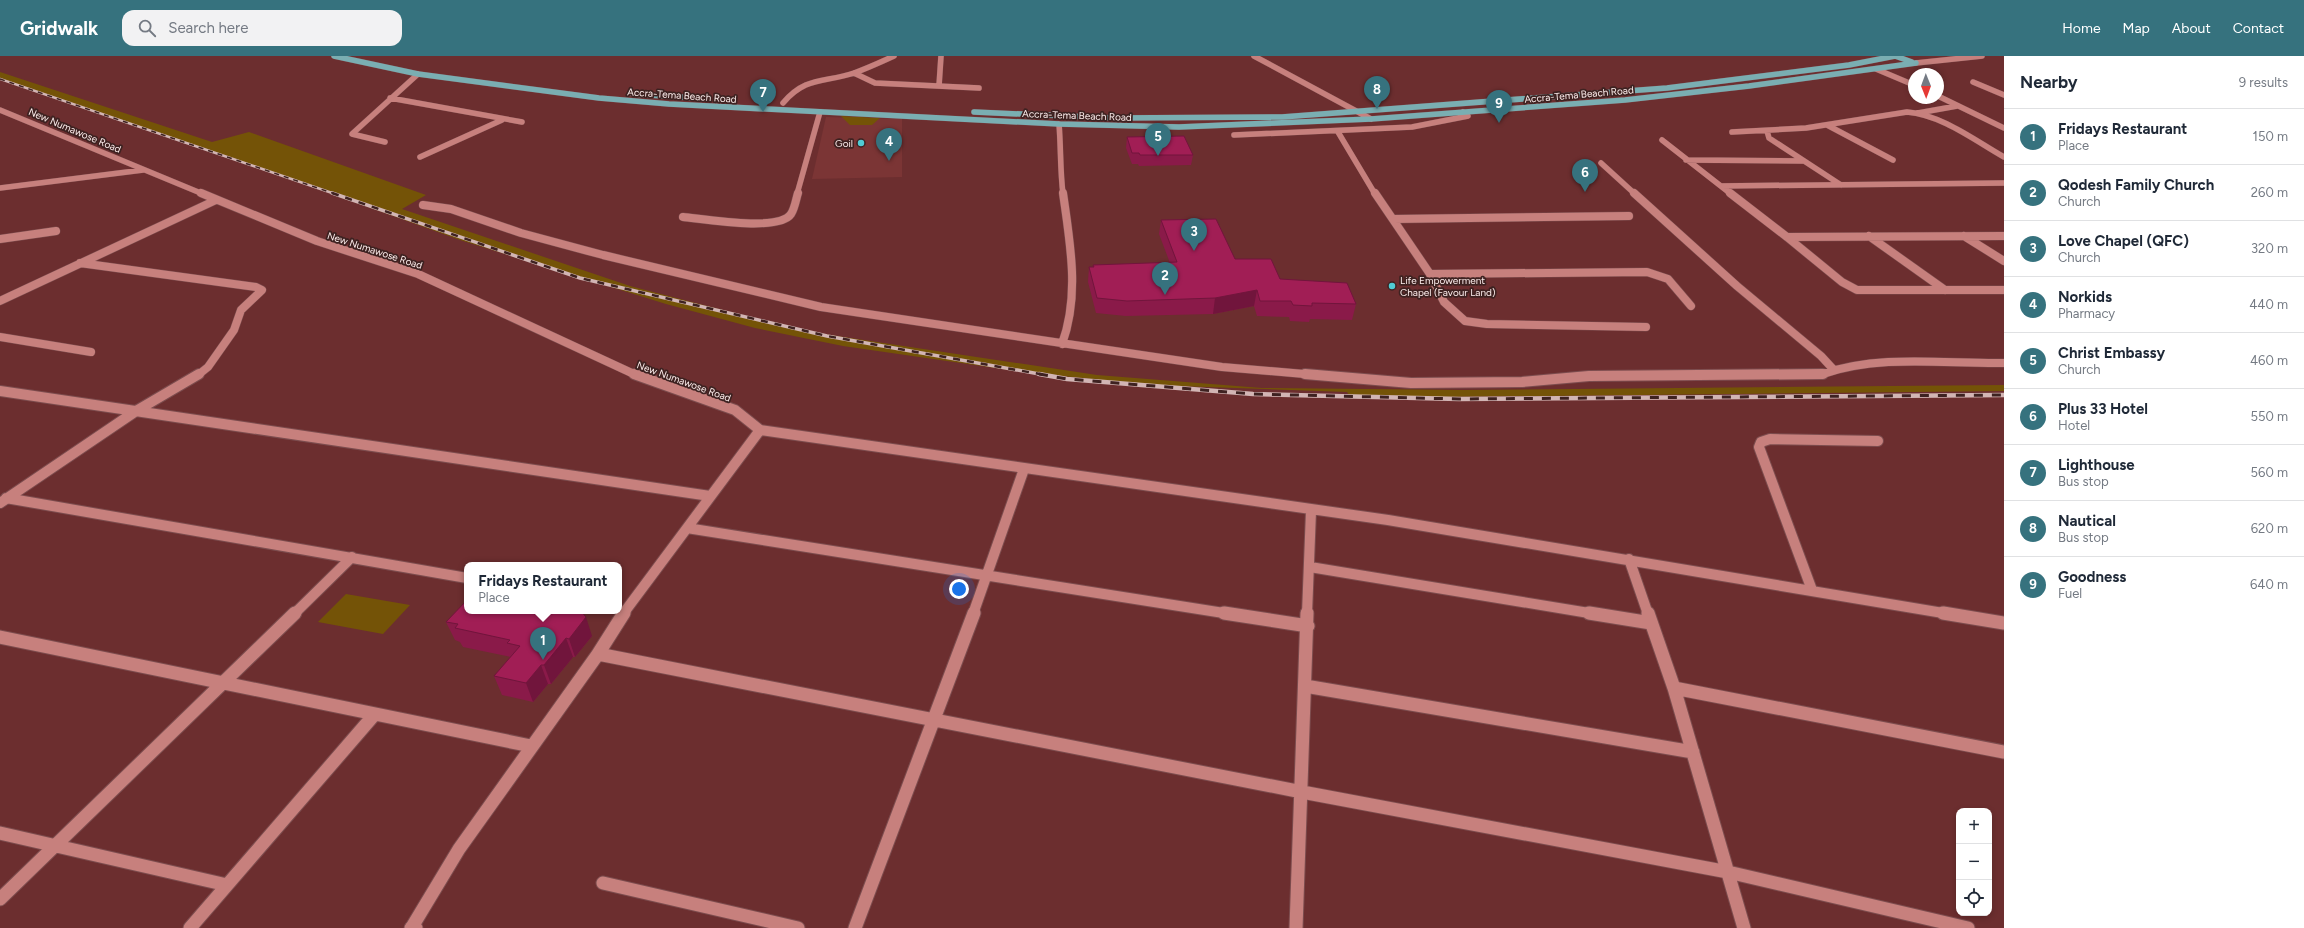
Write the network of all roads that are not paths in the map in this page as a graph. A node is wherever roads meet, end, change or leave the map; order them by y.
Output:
1 (334, 56) edge
2 (360, 56) edge
3 (894, 56) edge
4 (941, 56) edge
5 (1254, 56) edge
6 (1896, 56) edge
7 (1982, 56) edge
8 (1916, 63) junction
9 (414, 66) dead end
10 (422, 67) dead end
11 (1876, 68) junction
12 (854, 73) junction
13 (418, 74) junction
14 (1908, 82) edge
15 (1973, 82) dead end
16 (940, 86) junction
17 (979, 88) dead end
18 (2004, 95) edge
19 (390, 98) junction
20 (701, 98) dead end
21 (1944, 99) edge
22 (768, 102) dead end
23 (783, 103) junction
24 (844, 106) dead end
25 (852, 106) dead end
26 (1959, 106) junction
27 (821, 108) junction
28 (0, 110) edge
29 (965, 111) dead end
30 (1357, 112) junction
31 (1463, 112) junction
32 (1918, 113) junction
33 (1062, 116) junction
34 (1371, 119) junction
35 (502, 120) junction
36 (522, 122) dead end
37 (1059, 124) junction
38 (1827, 125) junction
39 (2004, 128) edge
40 (1767, 131) junction
41 (1338, 132) junction
42 (1732, 132) dead end
43 (1234, 135) dead end
44 (1662, 140) dead end
45 (386, 142) dead end
46 (420, 157) dead end
47 (2004, 157) edge
48 (1686, 160) junction
49 (1893, 160) dead end
50 (1802, 161) junction
51 (1601, 163) dead end
52 (144, 169) junction
53 (2004, 183) edge
54 (1721, 186) junction
55 (1840, 186) junction
56 (0, 188) edge
57 (216, 200) junction
58 (423, 205) dead end
59 (1629, 216) dead end
60 (683, 217) dead end
61 (1393, 219) junction
62 (56, 231) dead end
63 (1869, 236) junction
64 (1964, 236) junction
65 (2004, 236) edge
66 (1976, 237) junction
67 (1787, 238) junction
68 (0, 239) edge
69 (2004, 254) edge
70 (2004, 261) edge
71 (80, 263) junction
72 (1430, 274) junction
73 (1945, 290) junction
74 (2004, 290) edge
75 (15, 293) junction
76 (0, 296) edge
77 (0, 301) edge
78 (1692, 306) dead end
79 (1646, 326) dead end
80 (0, 337) edge
81 (1062, 344) junction
82 (91, 352) dead end
83 (2004, 363) edge
84 (1833, 369) junction
85 (0, 391) edge
86 (136, 411) junction
87 (760, 430) junction
88 (1878, 441) dead end
89 (1024, 468) junction
90 (710, 496) junction
91 (3, 499) edge
92 (1311, 511) junction
93 (687, 528) junction
94 (352, 557) junction
95 (1629, 559) junction
96 (1310, 567) junction
97 (988, 575) junction
98 (464, 577) edge
99 (1812, 590) junction
100 (623, 608) edge
101 (620, 614) edge
102 (1651, 623) junction
103 (2004, 623) edge
104 (1308, 626) junction
105 (0, 637) edge
106 (598, 654) junction
107 (222, 684) junction
108 (1305, 686) junction
109 (1674, 688) junction
110 (374, 715) junction
111 (934, 719) junction
112 (531, 746) junction
113 (1693, 752) junction
114 (2004, 752) edge
115 (1302, 792) junction
116 (0, 833) edge
117 (55, 846) junction
118 (1728, 872) junction
119 (603, 883) dead end
120 (228, 884) junction
121 (0, 899) edge
122 (190, 928) edge
123 (413, 928) edge
124 (798, 928) edge
125 (855, 928) edge
126 (1296, 928) edge
127 (1744, 928) edge
128 (1968, 928) edge

1 - 13 main road, Accra-Tema Beach Road
2 - 9 main road
3 - 12 street
4 - 16 street
5 - 30 street
6 - 8 main road
6 - 30 main road, Accra-Tema Beach Road
7 - 8 street
8 - 11 main road, Accra-Tema Beach Road
10 - 20 main road, Accra-Tema Beach Road
11 - 14 street
11 - 31 main road, Accra-Tema Beach Road
12 - 16 street
12 - 23 street
13 - 19 street
13 - 27 main road, Accra-Tema Beach Road
15 - 18 street
16 - 17 street
19 - 35 street
19 - 45 street
21 - 26 street
22 - 23 main road, Accra-Tema Beach Road
23 - 27 main road, Accra-Tema Beach Road
24 - 25 main road
26 - 32 street
26 - 39 street
27 - 37 main road, Accra-Tema Beach Road
27 - 60 street
28 - 52 street, New Numawose Road
29 - 33 main road, Accra-Tema Beach Road
30 - 33 main road, Accra-Tema Beach Road
30 - 34 street
31 - 34 main road, Accra-Tema Beach Road
31 - 41 street
32 - 38 street
32 - 47 street
33 - 37 main road
34 - 37 main road, Accra-Tema Beach Road
35 - 36 street
35 - 46 street
37 - 81 street
38 - 40 street
38 - 49 street
40 - 42 street
40 - 50 street
41 - 43 street
41 - 61 street
44 - 48 street
48 - 50 street
48 - 54 street
50 - 55 street
51 - 84 street
52 - 56 street
52 - 57 street, New Numawose Road
53 - 55 street
54 - 55 street
54 - 67 street
57 - 71 street
57 - 87 street, New Numawose Road
58 - 81 street
59 - 61 street
61 - 72 street
62 - 68 street
63 - 64 street
63 - 67 street
63 - 73 street
64 - 66 street
64 - 70 street
65 - 66 street
66 - 69 street
67 - 73 street
71 - 75 street
71 - 86 street
72 - 78 street
72 - 79 street
73 - 74 street
75 - 76 street
75 - 77 street
80 - 82 street
81 - 84 street
83 - 84 street
85 - 86 street
86 - 90 street
86 - 91 street
87 - 89 street
87 - 90 street
88 - 99 street
89 - 92 street
89 - 97 street
90 - 93 street
91 - 94 street
92 - 95 street
92 - 96 street
93 - 97 street
93 - 100 street
94 - 98 street
94 - 107 street
95 - 99 street
95 - 102 street
96 - 102 street
96 - 104 street
97 - 104 street
97 - 111 street
99 - 103 street
101 - 106 street
102 - 109 street
104 - 108 street
105 - 107 street
106 - 111 street
106 - 112 street
107 - 110 street
107 - 117 street
108 - 113 street
108 - 115 street
109 - 113 street
109 - 114 street
110 - 112 street
110 - 120 street
111 - 115 street
111 - 125 street
112 - 123 street
113 - 118 street
115 - 118 street
115 - 126 street
116 - 117 street
117 - 120 street
117 - 121 street
118 - 127 street
118 - 128 street
119 - 124 street
120 - 122 street

